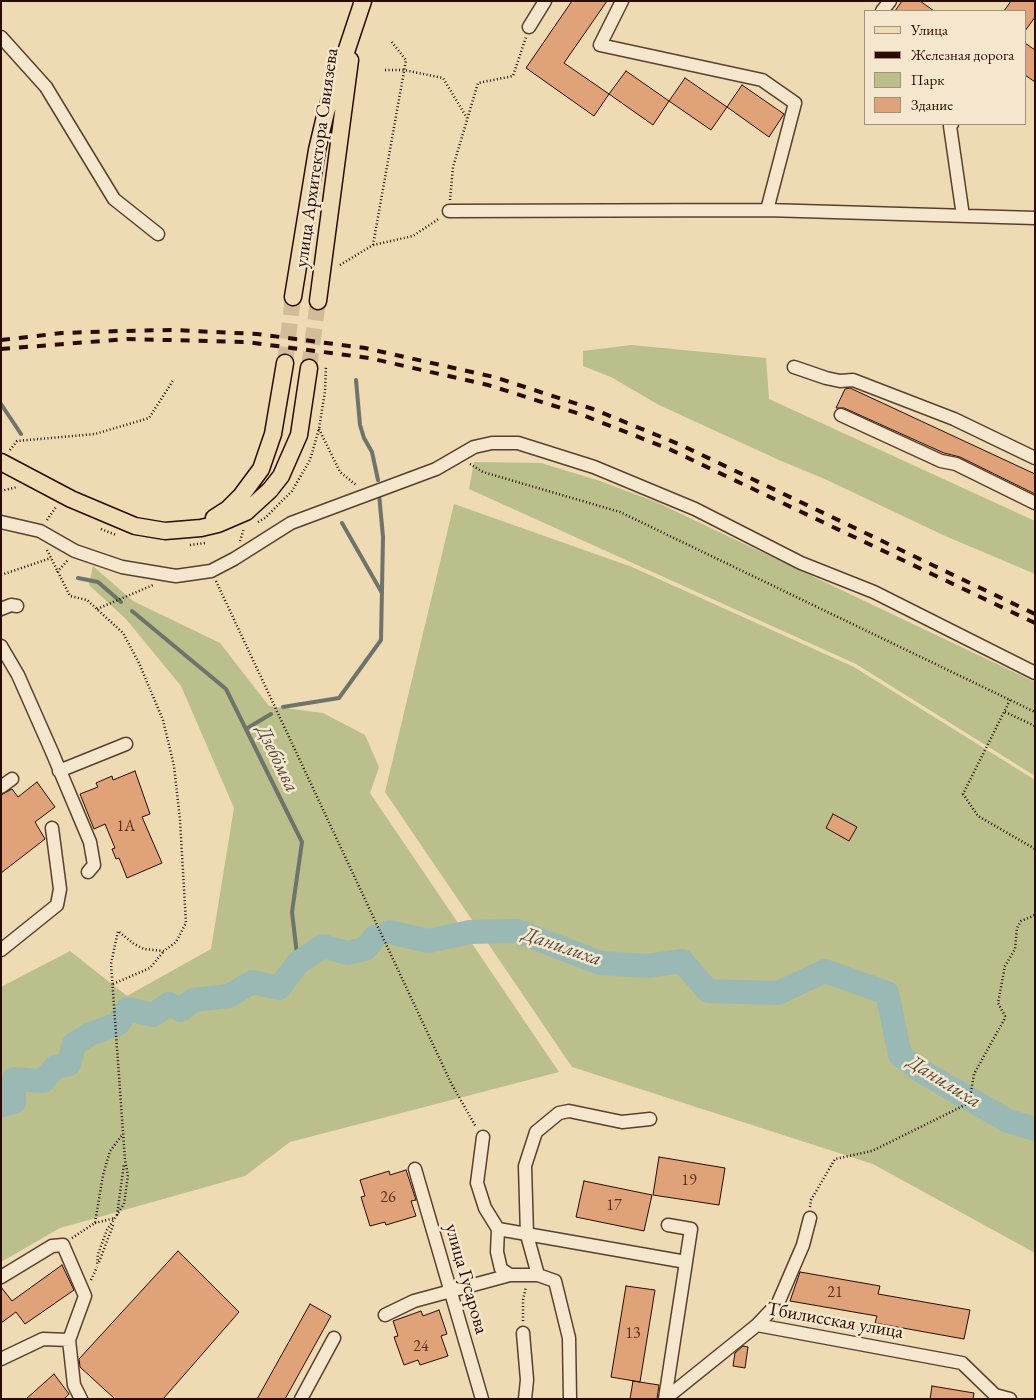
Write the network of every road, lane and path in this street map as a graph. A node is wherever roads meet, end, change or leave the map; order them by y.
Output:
1 (363, 1) edge
2 (545, 1) edge
3 (622, 1) edge
4 (356, 20) junction
5 (529, 27) joint
6 (1, 37) edge
7 (392, 41) dead end
8 (384, 70) dead end
9 (404, 70) junction
10 (468, 118) junction
11 (951, 125) edge
12 (767, 210) junction
13 (449, 211) junction
14 (963, 216) junction
15 (1035, 218) edge
16 (158, 234) dead end
17 (373, 244) junction
18 (340, 265) dead end
19 (293, 297) tunnel mouth
20 (318, 301) tunnel mouth
21 (286, 363) tunnel mouth
22 (326, 366) dead end
23 (794, 367) dead end
24 (309, 368) tunnel mouth
25 (174, 379) dead end
26 (841, 415) dead end
27 (319, 429) junction
28 (457, 456) junction
29 (4, 458) edge
30 (1035, 458) edge
31 (10, 482) dead end
32 (18, 486) junction
33 (26, 490) dead end
34 (1, 491) edge
35 (368, 493) junction
36 (48, 503) dead end
37 (1035, 503) edge
38 (56, 507) junction
39 (65, 511) dead end
40 (1, 522) edge
41 (100, 528) dead end
42 (40, 531) junction
43 (236, 532) dead end
44 (117, 536) dead end
45 (185, 538) junction
46 (211, 542) dead end
47 (50, 558) junction
48 (211, 571) junction
49 (1, 575) edge
50 (176, 576) junction
51 (17, 606) dead end
52 (1, 609) edge
53 (97, 609) junction
54 (1, 646) edge
55 (1035, 673) edge
56 (1010, 700) junction
57 (1004, 712) junction
58 (1035, 712) edge
59 (1035, 726) edge
60 (126, 744) dead end
61 (59, 771) junction
62 (12, 779) dead end
63 (1, 787) edge
64 (52, 828) dead end
65 (1035, 849) edge
66 (88, 872) dead end
67 (1035, 914) edge
68 (1, 950) edge
69 (164, 951) junction
70 (113, 984) junction
71 (650, 1119) dead end
72 (123, 1134) junction
73 (483, 1137) joint
74 (125, 1160) junction
75 (415, 1169) dead end
76 (116, 1217) junction
77 (810, 1218) joint
78 (95, 1222) junction
79 (668, 1225) dead end
80 (498, 1229) junction
81 (527, 1235) junction
82 (63, 1245) junction
83 (686, 1262) junction
84 (534, 1275) junction
85 (510, 1276) junction
86 (1, 1277) edge
87 (450, 1291) junction
88 (385, 1315) dead end
89 (758, 1325) junction
90 (523, 1333) joint
91 (334, 1338) dead end
92 (69, 1340) junction
93 (1, 1359) edge
94 (994, 1397) edge
95 (81, 1399) edge
96 (300, 1399) edge
97 (482, 1399) edge
98 (525, 1399) edge
99 (570, 1399) edge
100 (665, 1399) edge
101 (1010, 1399) edge

1 - 4 main road, улица Архитектора Свиязева
2 - 5 street
3 - 12 street
4 - 19 main road, улица Архитектора Свиязева
4 - 20 main road, улица Архитектора Свиязева
5 - 10 path
6 - 16 street
7 - 9 path
8 - 9 path
9 - 10 path
9 - 17 path
10 - 13 path
11 - 14 street
12 - 13 street
12 - 14 street
13 - 17 path
14 - 15 street
17 - 18 path
21 - 45 main road
22 - 27 path
23 - 30 street
24 - 45 main road
25 - 29 path
26 - 37 street
27 - 35 path
27 - 43 path
28 - 35 street
28 - 55 street
28 - 56 path
29 - 45 main road
31 - 32 path
32 - 33 path
32 - 34 path
35 - 48 street
36 - 38 path
38 - 39 path
38 - 42 path
40 - 42 street
41 - 44 path
42 - 47 path
42 - 50 street
45 - 46 path
47 - 49 path
47 - 53 path
48 - 50 street
48 - 73 path
50 - 53 path
51 - 52 street
53 - 69 path
54 - 61 street
56 - 57 path
56 - 58 path
57 - 59 path
57 - 65 path
60 - 61 street
61 - 66 street
62 - 63 street
64 - 68 street
67 - 77 path
69 - 70 path
69 - 70 path
70 - 72 path
71 - 81 street
72 - 74 path
72 - 78 path
73 - 80 street
74 - 76 path
74 - 76 path
75 - 87 street, улица Гусарова
76 - 76 path
76 - 78 path
77 - 89 street
78 - 82 path
79 - 83 street, Тбилисская улица
80 - 81 street
80 - 85 street
81 - 83 street
81 - 84 street
82 - 86 street
82 - 92 street
83 - 100 street, Тбилисская улица
84 - 85 street
84 - 90 path
84 - 99 street
85 - 87 street
87 - 88 street
87 - 97 street, улица Гусарова
89 - 94 street, Тбилисская улица
89 - 100 street, Тбилисская улица
90 - 98 street
91 - 96 street
92 - 93 street
92 - 95 street
94 - 101 street, Тбилисская улица

